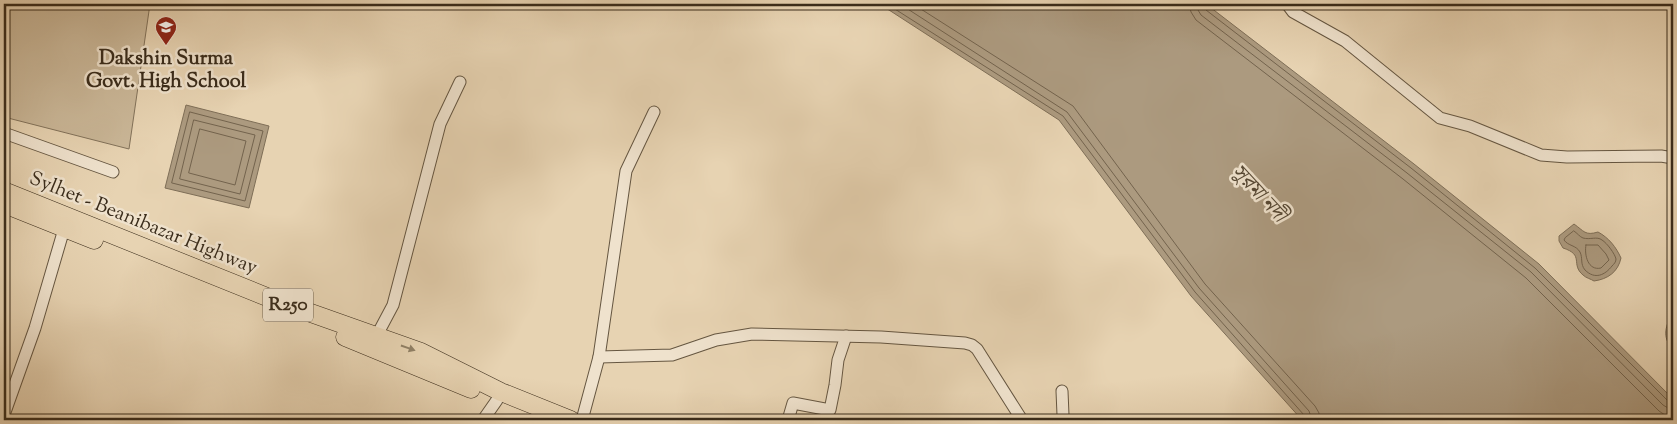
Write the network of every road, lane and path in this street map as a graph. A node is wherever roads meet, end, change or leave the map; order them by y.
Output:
1 (1287, 4) edge
2 (460, 82) dead end
3 (654, 112) dead end
4 (4, 133) edge
5 (1673, 158) edge
6 (112, 172) dead end
7 (4, 191) edge
8 (4, 204) edge
9 (64, 229) junction
10 (846, 336) junction
11 (376, 337) junction
12 (598, 357) junction
13 (1062, 391) dead end
14 (497, 400) junction
15 (4, 415) edge
16 (483, 420) edge
17 (548, 420) edge
18 (571, 420) edge
19 (582, 420) edge
20 (788, 420) edge
21 (1022, 420) edge
22 (1062, 420) edge

1 - 5 street
2 - 11 street
3 - 12 street
4 - 6 street
7 - 11 main road, Sylhet - Beanibazar Highway / R250
8 - 9 main road, Sylhet - Beanibazar Highway / R250
9 - 14 main road, Sylhet - Beanibazar Highway / R250
9 - 15 street
10 - 12 street
10 - 20 street
10 - 21 street
11 -> 18 main road, Sylhet - Beanibazar Highway / R250
12 - 19 street
13 - 22 street
14 - 16 street
14 - 17 main road, Sylhet - Beanibazar Highway / R250

